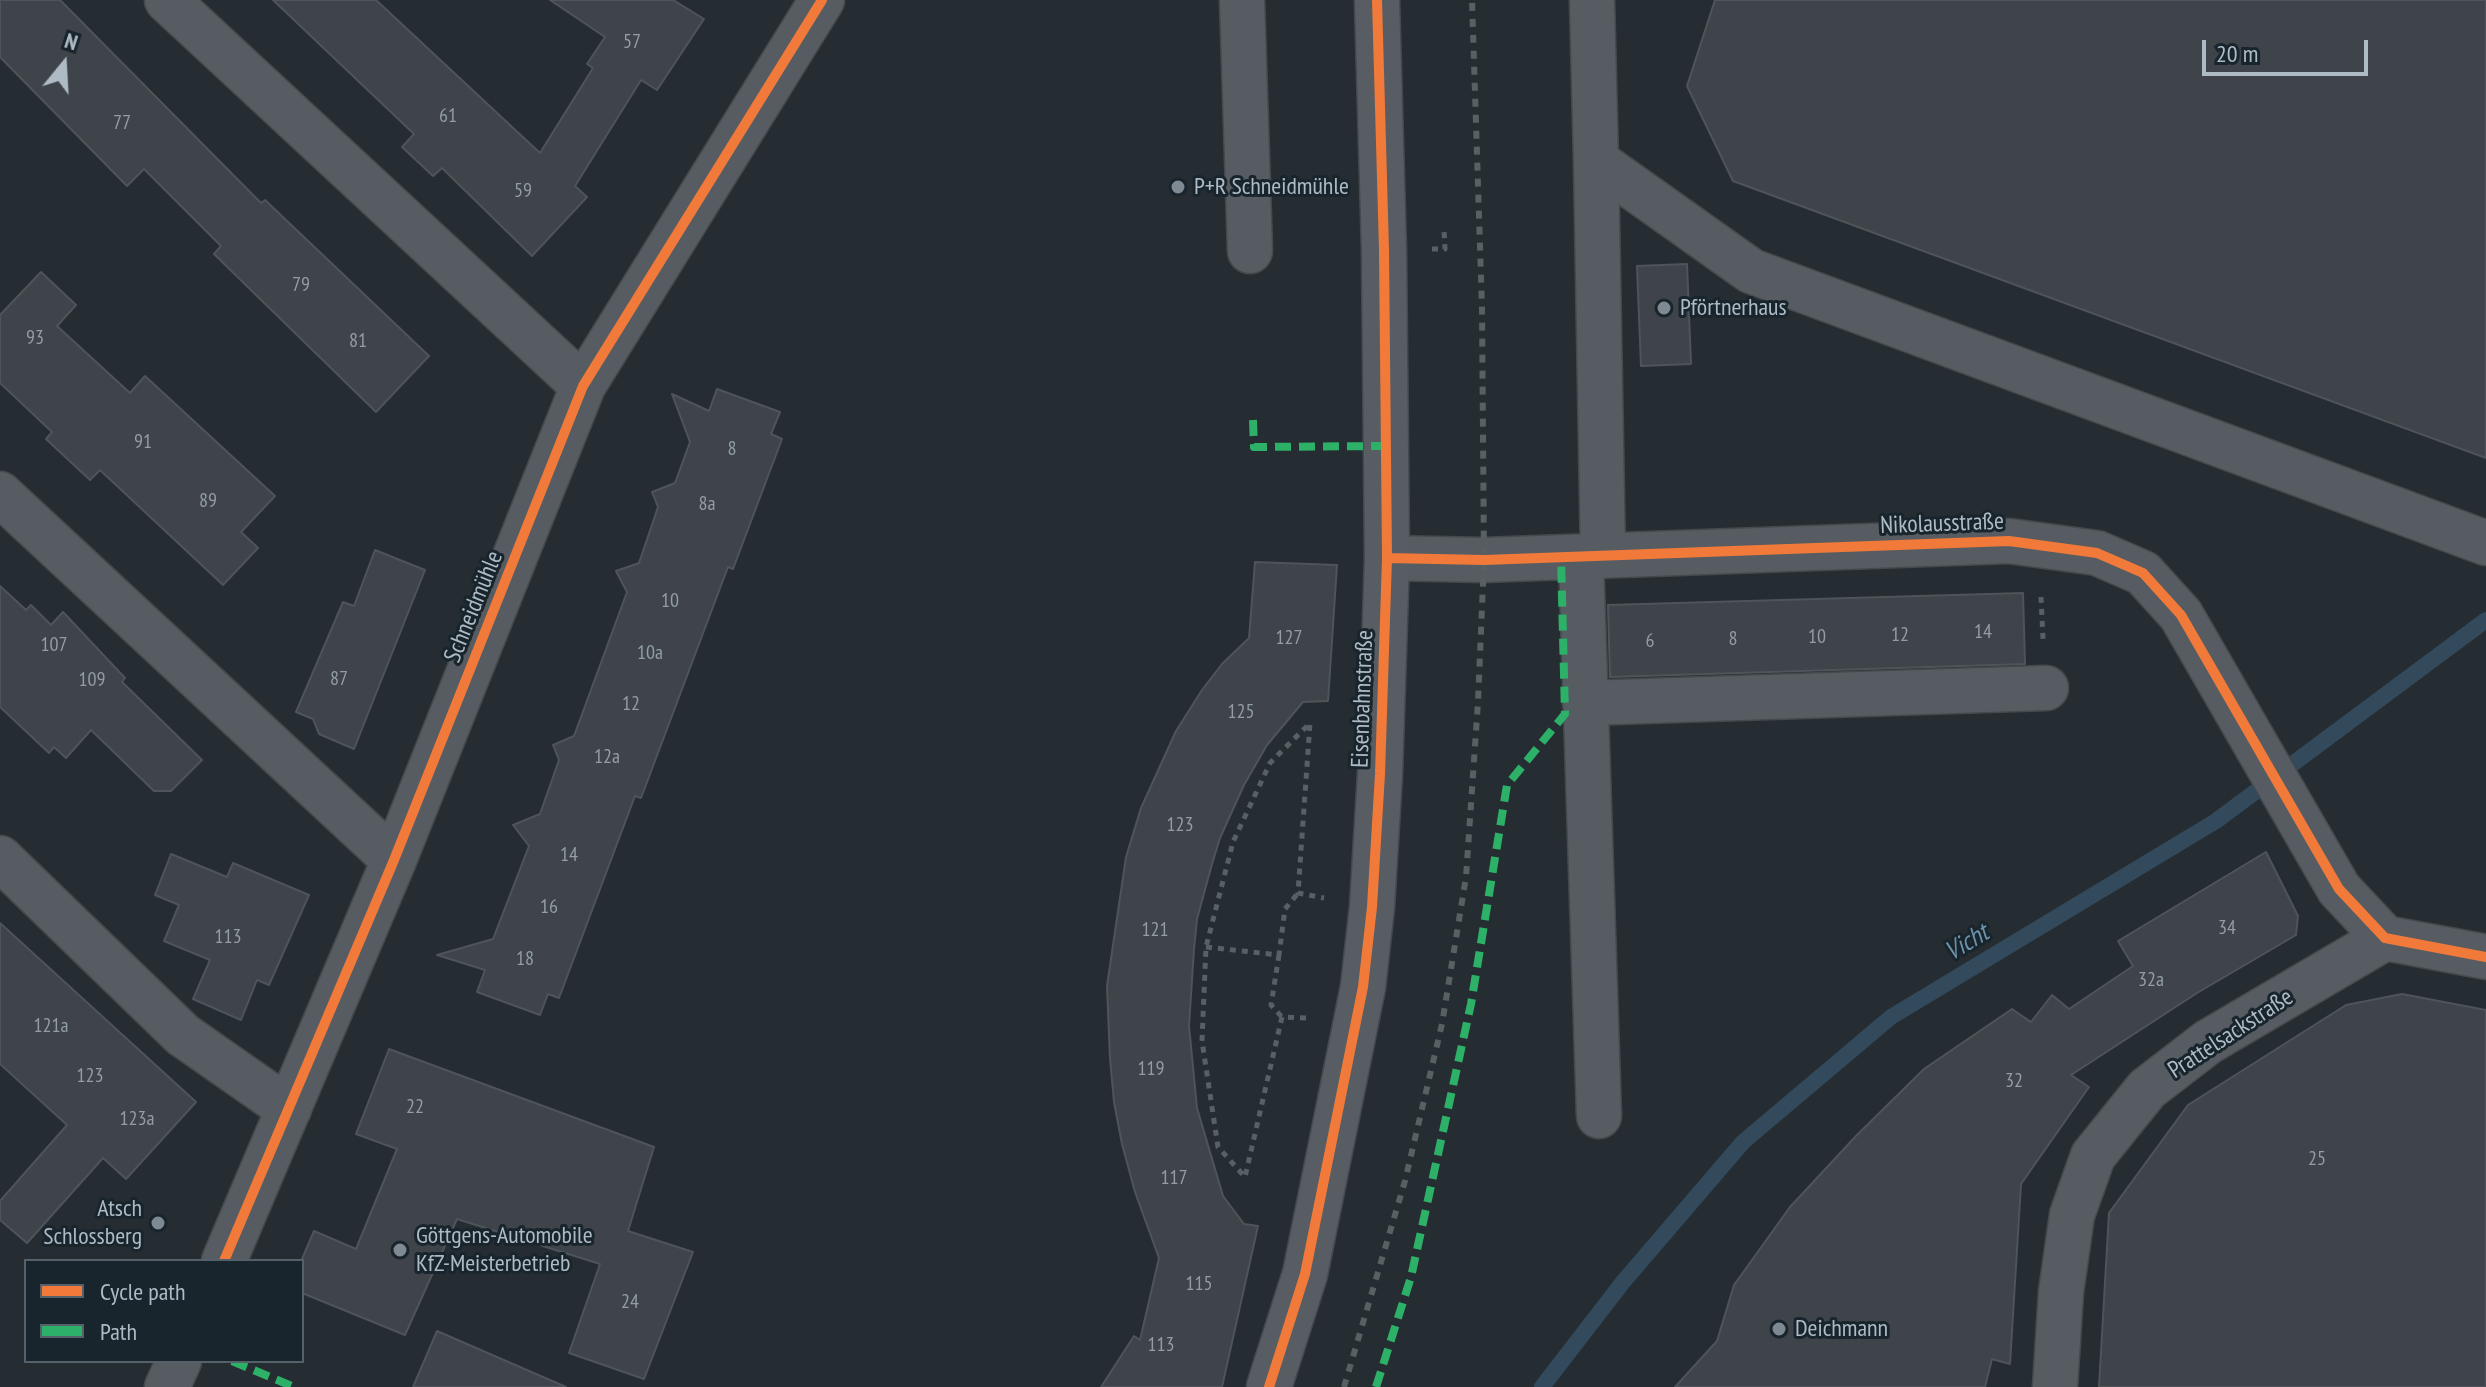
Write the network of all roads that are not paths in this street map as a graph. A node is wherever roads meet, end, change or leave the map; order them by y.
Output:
1 (167, 0) edge
2 (1242, 0) edge
3 (1377, 0) edge
4 (1592, 0) edge
5 (801, 9) edge
6 (1596, 161) junction
7 (1250, 251) dead end
8 (583, 386) junction
9 (0, 494) edge
10 (2486, 543) edge
11 (1592, 557) junction
12 (1387, 558) junction
13 (2046, 688) road end
14 (1585, 703) junction
15 (0, 858) edge
16 (394, 860) junction
17 (2385, 938) junction
18 (2486, 957) edge
19 (289, 1109) junction
20 (1599, 1116) dead end
21 (225, 1259) edge
22 (178, 1363) edge
23 (167, 1387) edge
24 (1269, 1387) edge
25 (2055, 1387) edge

1 - 8 street
2 - 7 street
3 - 12 main road, Eisenbahnstraße
4 - 6 street
5 - 8 street, Schneidmühle
6 - 10 street
6 - 11 street
8 - 16 street, Schneidmühle
9 - 16 street
11 - 12 street, Nikolausstraße
11 - 14 street
11 - 17 street, Nikolausstraße
12 - 24 main road, Eisenbahnstraße
13 - 14 street
14 - 20 street
15 - 19 street
16 - 19 street, Schneidmühle
17 - 18 street
17 - 25 street, Prattelsackstraße
19 - 21 street, Schneidmühle
22 - 23 street

